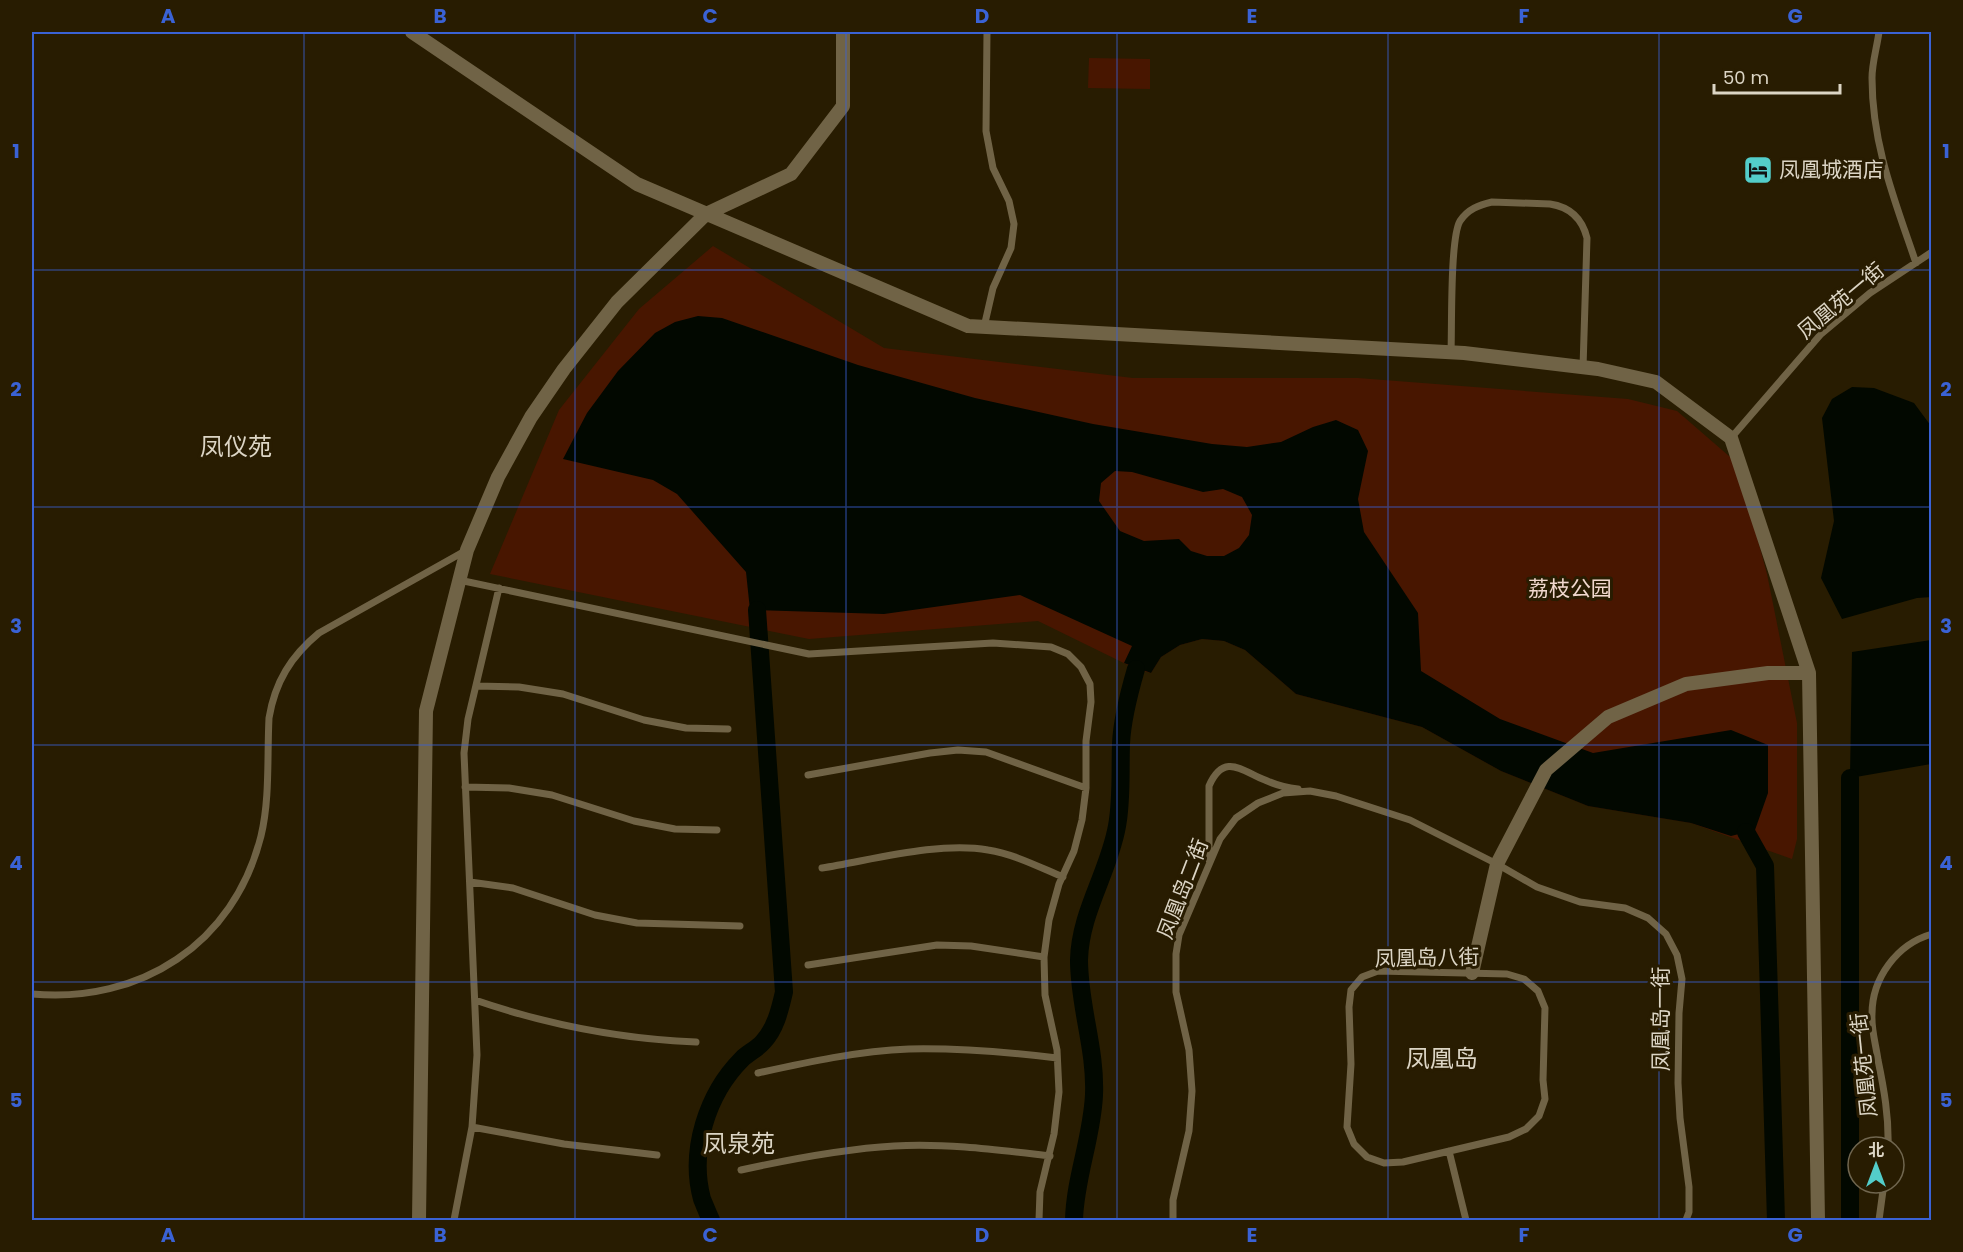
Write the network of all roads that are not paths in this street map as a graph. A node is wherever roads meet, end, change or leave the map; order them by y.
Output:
1 (412, 32) edge
2 (843, 32) edge
3 (987, 32) edge
4 (1879, 32) edge
5 (706, 214) junction
6 (1932, 252) edge
7 (1916, 263) junction
8 (984, 327) junction
9 (1451, 352) junction
10 (1583, 368) junction
11 (1731, 438) junction
12 (467, 550) junction
13 (459, 580) junction
14 (499, 588) junction
15 (1809, 673) junction
16 (476, 686) junction
17 (728, 729) dead end
18 (808, 775) dead end
19 (465, 787) junction
20 (1086, 788) junction
21 (1310, 791) junction
22 (717, 830) dead end
23 (1209, 864) junction
24 (1497, 864) junction
25 (822, 868) dead end
26 (1063, 877) junction
27 (470, 882) junction
28 (740, 926) dead end
29 (1932, 934) edge
30 (1044, 957) junction
31 (808, 964) dead end
32 (1472, 974) junction
33 (32, 994) edge
34 (475, 1000) junction
35 (696, 1042) dead end
36 (1057, 1058) junction
37 (758, 1073) dead end
38 (472, 1127) junction
39 (1887, 1135) edge
40 (1449, 1151) junction
41 (657, 1155) dead end
42 (1050, 1156) junction
43 (741, 1170) dead end
44 (1882, 1195) edge
45 (419, 1221) edge
46 (454, 1221) edge
47 (1039, 1221) edge
48 (1173, 1221) edge
49 (1466, 1221) edge
50 (1686, 1221) edge
51 (1818, 1221) edge
52 (1879, 1221) edge

1 - 5 street
2 - 5 street
3 - 8 lane
4 - 7 lane
5 - 8 street
5 - 12 street
6 - 7 lane, 凤凰苑一街
7 - 11 lane, 凤凰苑一街
8 - 9 street
9 - 10 street
9 - 10 lane
10 - 11 street
11 - 15 street
12 - 13 street
12 - 33 lane
13 - 14 lane
13 - 45 street
14 - 16 lane
14 - 20 lane
15 - 24 street
15 - 51 street
16 - 17 lane
16 - 19 lane
18 - 20 lane
19 - 22 lane
19 - 27 lane
20 - 26 lane
21 - 23 lane, 凤凰岛二街
21 - 23 lane
21 - 24 lane, 凤凰岛二街
23 - 48 lane, 凤凰岛二街
24 - 32 street
24 - 50 lane, 凤凰岛一街
25 - 26 lane
26 - 30 lane
27 - 28 lane
27 - 34 lane
29 - 39 lane, 凤凰苑一街
30 - 31 lane
30 - 36 lane
32 - 40 lane, 凤凰岛八街
32 - 40 lane, 凤凰岛八街
34 - 35 lane
34 - 38 lane
36 - 37 lane
36 - 42 lane
38 - 41 lane
38 - 46 lane
40 - 49 lane
42 - 43 lane
42 - 47 lane
44 - 52 lane

